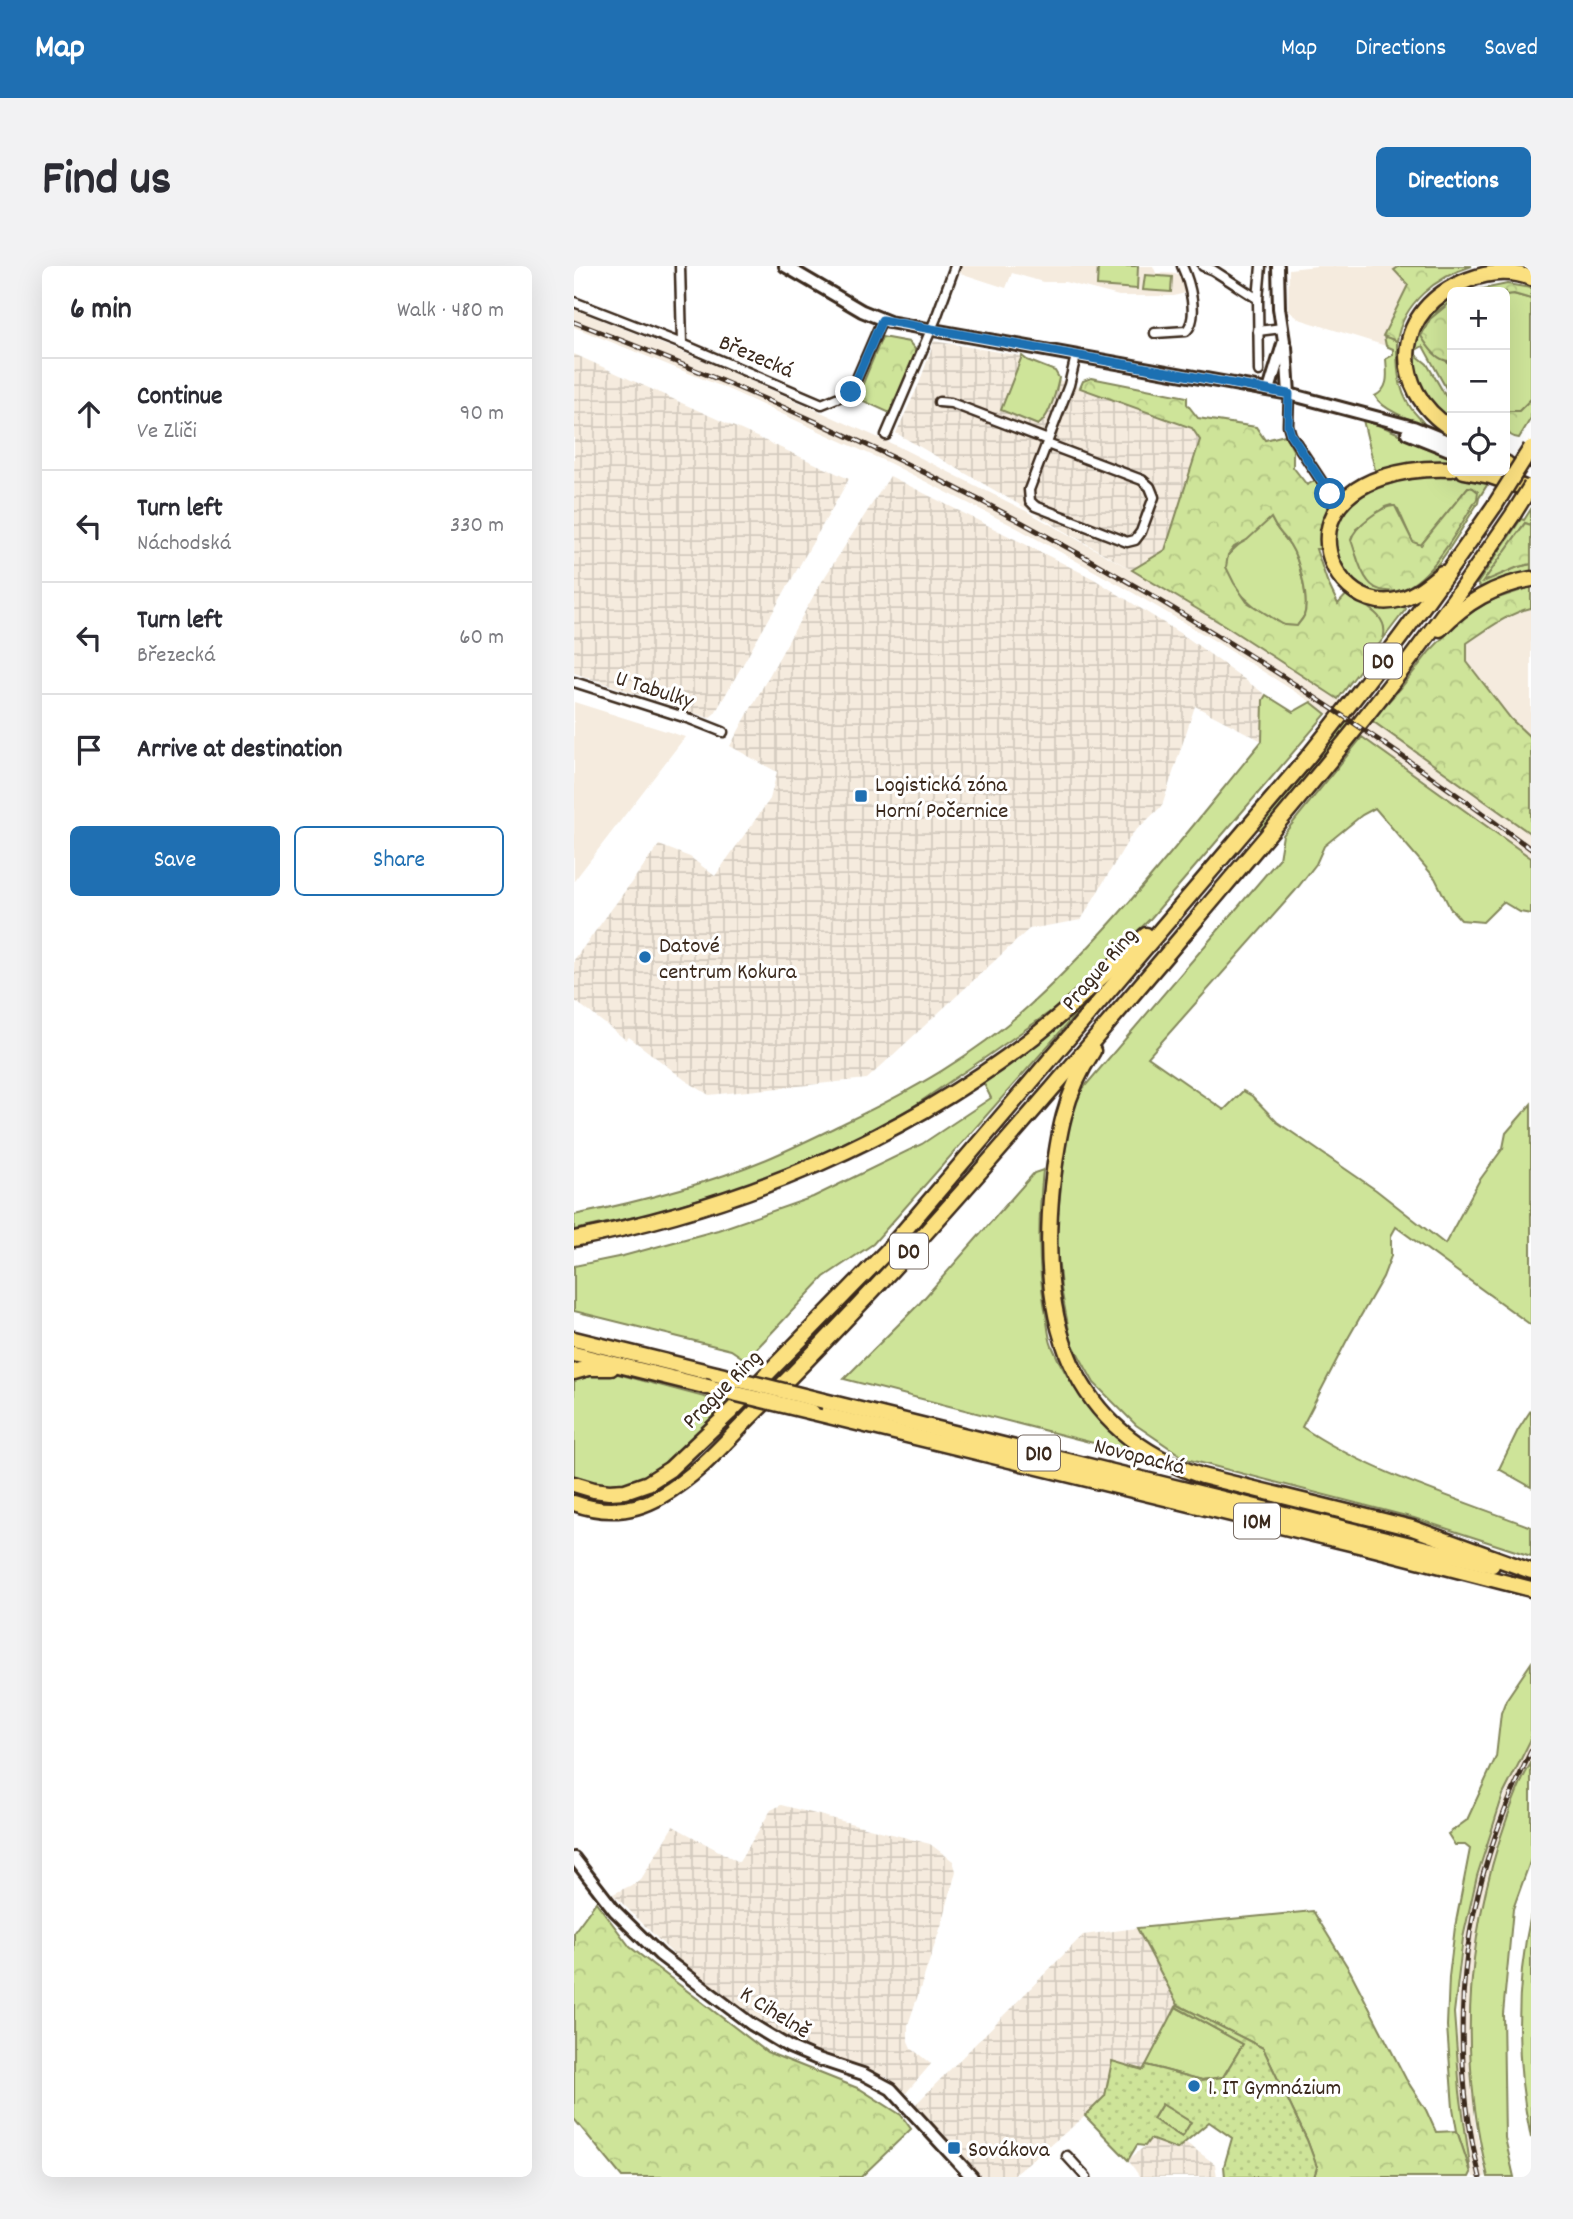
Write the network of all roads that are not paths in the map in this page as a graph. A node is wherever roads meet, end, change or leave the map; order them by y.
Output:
1 (680, 266) edge
2 (785, 266) edge
3 (955, 266) edge
4 (1182, 266) edge
5 (1203, 266) edge
6 (1261, 266) edge
7 (1278, 266) edge
8 (1531, 278) edge
9 (1258, 299) junction
10 (574, 302) edge
11 (882, 320) junction
12 (1282, 328) junction
13 (931, 330) junction
14 (1258, 331) junction
15 (1155, 333) dead end
16 (1284, 341) junction
17 (682, 344) junction
18 (1076, 356) junction
19 (1259, 371) dead end
20 (1269, 390) junction
21 (1289, 394) junction
22 (939, 402) dead end
23 (1346, 408) junction
24 (1447, 425) edge
25 (886, 435) dead end
26 (1447, 441) edge
27 (1047, 442) junction
28 (1447, 449) edge
29 (1531, 449) edge
30 (1510, 468) edge
31 (1447, 469) edge
32 (1510, 472) edge
33 (1531, 475) edge
34 (1490, 476) edge
35 (1531, 488) edge
36 (1330, 494) dead end
37 (1456, 561) junction
38 (1531, 579) edge
39 (1410, 660) junction
40 (574, 682) edge
41 (723, 733) dead end
42 (1209, 873) junction
43 (1123, 1006) junction
44 (574, 1238) edge
45 (574, 1339) edge
46 (574, 1354) edge
47 (641, 1370) junction
48 (574, 1371) edge
49 (574, 1484) edge
50 (574, 1503) edge
51 (1531, 1573) edge
52 (1531, 1589) edge
53 (574, 1858) edge
54 (1067, 2156) dead end
55 (972, 2177) edge
56 (1086, 2177) edge

1 - 17 street
2 - 11 main road
3 - 13 street
4 - 15 street
5 - 9 street
6 - 9 street
7 - 12 main road
8 - 24 highway
9 - 14 street
10 - 17 street, Březecká
11 - 13 main road
11 - 17 street, Březecká
12 - 14 street
12 - 16 main road
13 - 18 main road
13 - 25 street
14 - 19 street
16 - 20 main road
16 - 21 main road
18 - 20 main road
18 - 27 street
20 - 21 main road
21 - 23 main road
21 - 36 street
22 - 27 street
23 - 26 main road
23 - 28 main road
27 - 27 street
29 - 37 highway, Prague Ring / D0, bridge
30 - 33 main road
31 - 37 highway
32 - 35 main road
34 - 35 highway
35 - 39 highway, Prague Ring / D0, bridge
37 - 42 highway, Prague Ring / D0
38 - 39 highway
39 - 43 highway, Prague Ring / D0
40 - 41 street, U Tabulky
42 - 44 highway
42 - 49 highway, Prague Ring / D0
43 - 50 highway, Prague Ring / D0
43 - 51 highway
45 - 51 highway, Novopacká / D10, bridge
46 - 47 highway, Novopacká / 10M
47 - 48 highway
47 - 52 highway, Novopacká / 10M, bridge
53 - 55 main road, K Cihelně
54 - 56 street

